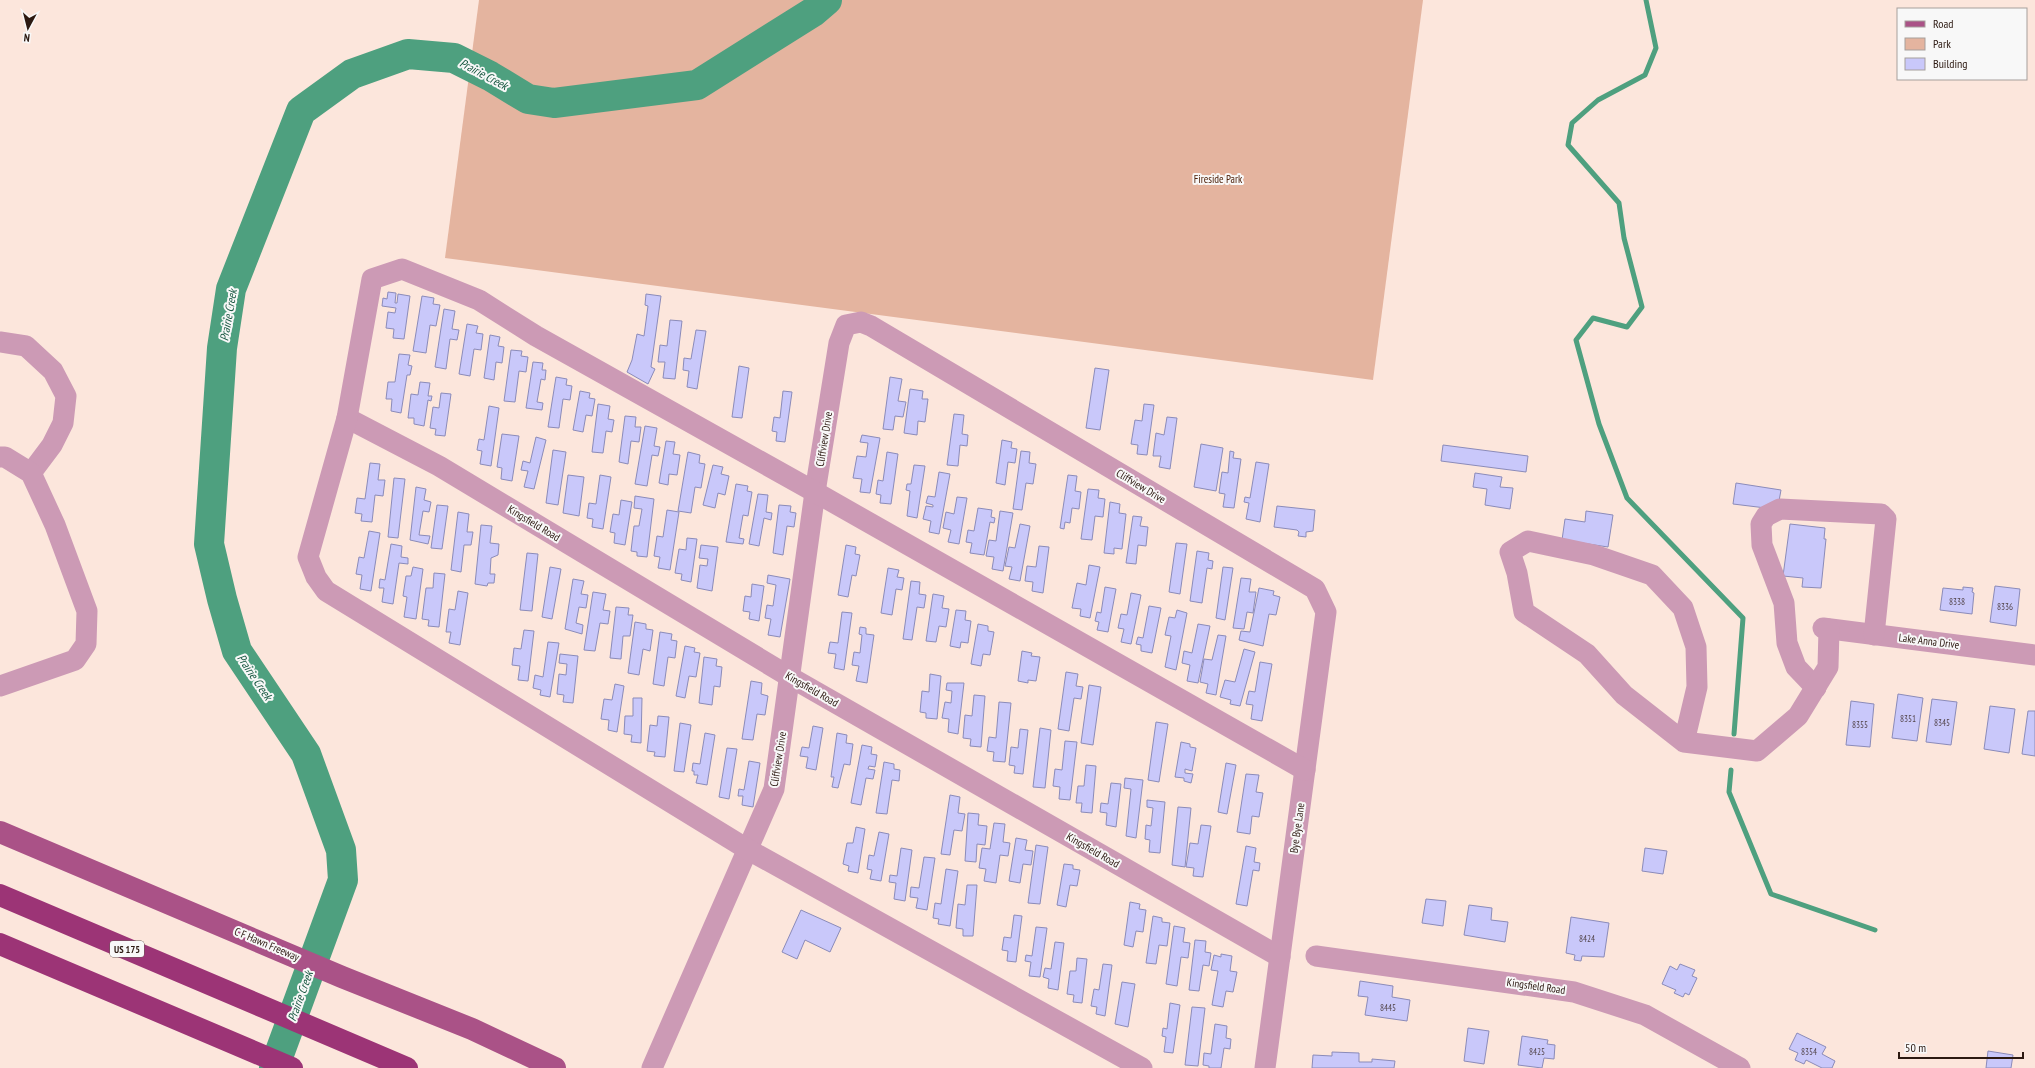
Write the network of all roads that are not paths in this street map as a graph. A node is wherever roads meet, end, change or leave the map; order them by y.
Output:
1 (0, 342) edge
2 (347, 418) junction
3 (0, 457) edge
4 (31, 473) junction
5 (815, 492) junction
6 (1315, 589) joint
7 (1874, 635) junction
8 (2035, 654) edge
9 (790, 677) junction
10 (0, 686) edge
11 (1816, 688) junction
12 (1684, 742) junction
13 (1305, 770) junction
14 (0, 832) edge
15 (747, 849) junction
16 (0, 895) edge
17 (0, 944) edge
18 (1316, 956) dead end
19 (1280, 957) junction
20 (292, 1068) edge
21 (407, 1068) edge
22 (555, 1068) edge
23 (652, 1068) edge
24 (1142, 1068) edge
25 (1265, 1068) edge
26 (1740, 1068) edge

1 - 4 street
2 - 5 street
2 - 9 street, Kingsfield Road
2 - 15 street
3 - 4 street
4 - 10 street
5 - 6 street, Cliffview Drive
5 - 9 street, Cliffview Drive
5 - 13 street
6 - 13 street, Bye Bye Lane
7 - 8 street, Lake Anna Drive
7 - 11 street, Lake Anna Drive
7 - 11 street
9 - 15 street, Cliffview Drive
9 - 19 street, Kingsfield Road
11 - 12 street
12 - 12 street
13 - 19 street, Bye Bye Lane
14 - 22 main road, C F Hawn Freeway
15 - 23 street, Cliffview Drive
15 - 24 street
16 - 21 highway, US 175
17 - 20 highway
18 - 26 street, Kingsfield Road
19 - 25 street, Bye Bye Lane

